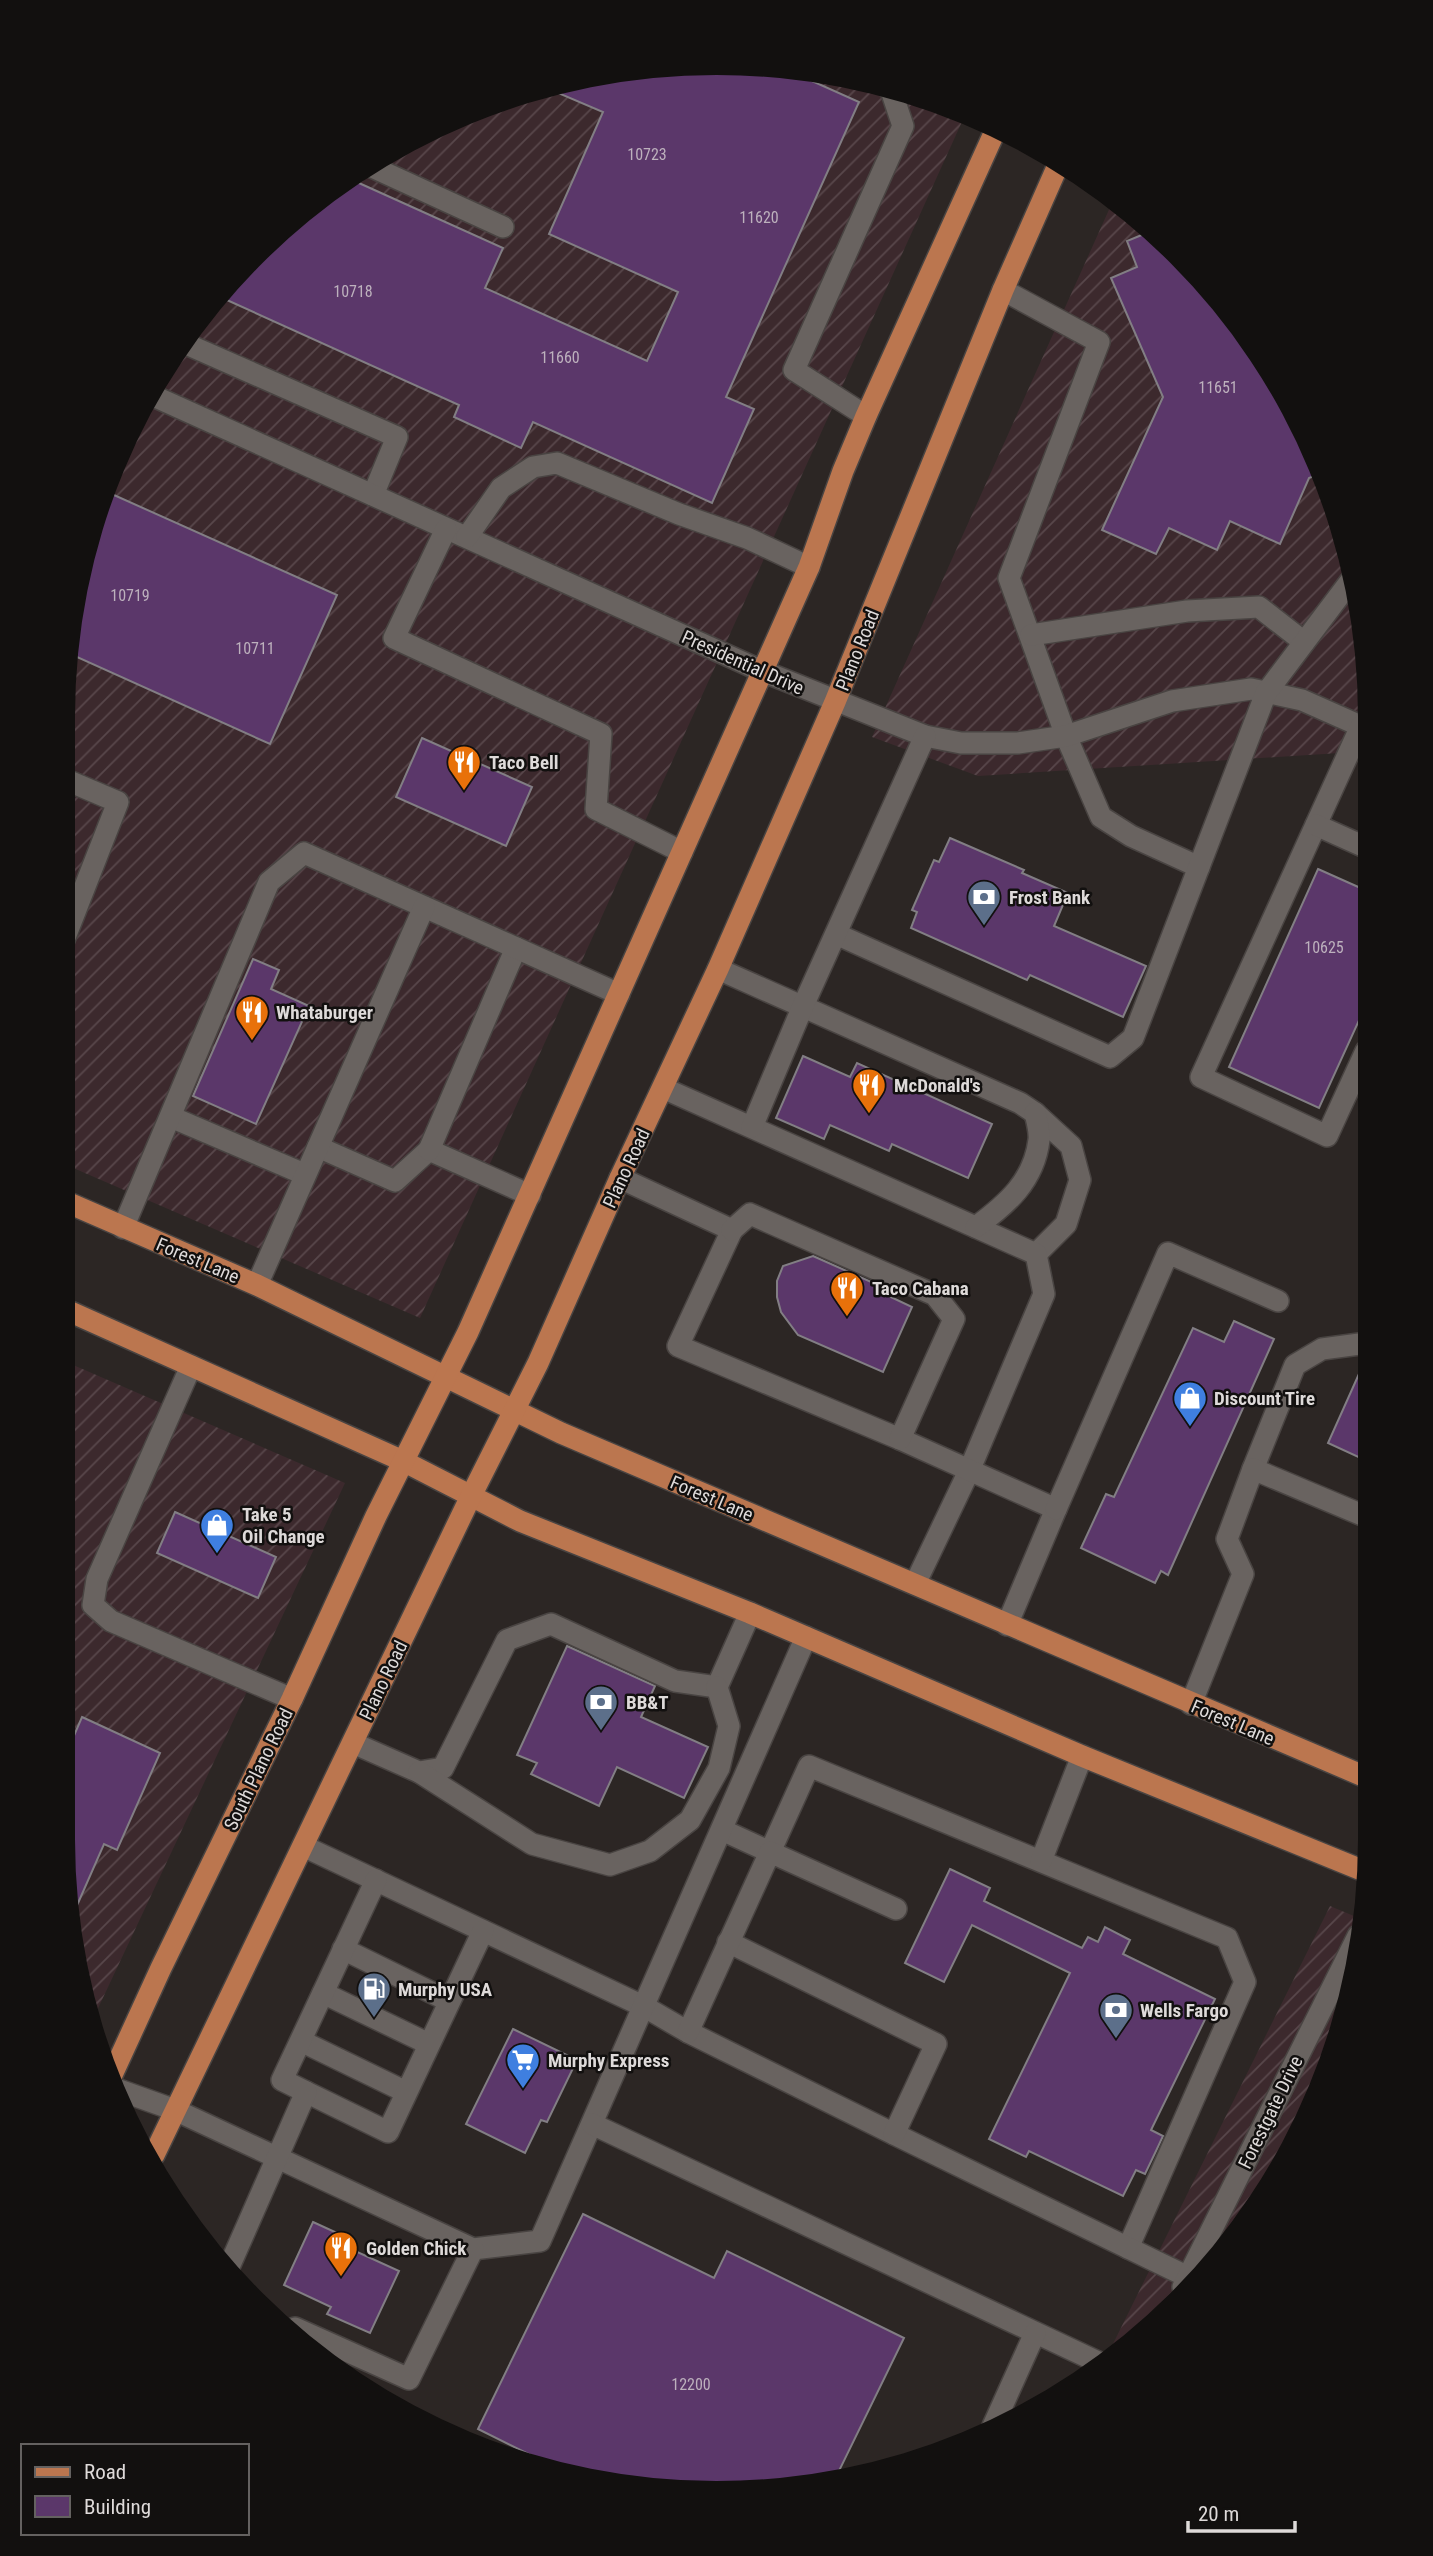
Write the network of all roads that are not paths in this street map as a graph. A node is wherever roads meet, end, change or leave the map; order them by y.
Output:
1 (895, 101) edge
2 (992, 137) edge
3 (380, 171) edge
4 (1055, 172) edge
5 (503, 227) dead end
6 (1003, 290) junction
7 (193, 347) edge
8 (160, 399) edge
9 (866, 416) junction
10 (373, 495) junction
11 (446, 528) junction
12 (467, 537) junction
13 (809, 566) junction
14 (1345, 589) edge
15 (1031, 635) junction
16 (1304, 642) junction
17 (762, 671) junction
18 (1266, 693) junction
19 (835, 702) junction
20 (1358, 725) edge
21 (1066, 736) junction
22 (925, 737) junction
23 (1358, 737) edge
24 (75, 784) edge
25 (1316, 825) junction
26 (1358, 844) edge
27 (682, 852) junction
28 (1199, 867) junction
29 (424, 907) junction
30 (75, 912) edge
31 (836, 934) junction
32 (516, 948) junction
33 (718, 969) junction
34 (619, 994) junction
35 (803, 1006) junction
36 (1358, 1068) edge
37 (663, 1088) junction
38 (1035, 1113) junction
39 (171, 1117) junction
40 (752, 1126) junction
41 (318, 1147) junction
42 (429, 1150) junction
43 (304, 1174) junction
44 (620, 1178) junction
45 (530, 1195) junction
46 (75, 1206) edge
47 (976, 1227) junction
48 (123, 1228) junction
49 (732, 1230) junction
50 (1036, 1254) junction
51 (257, 1285) junction
52 (1278, 1301) dead end
53 (75, 1314) edge
54 (1358, 1344) edge
55 (191, 1366) junction
56 (446, 1376) junction
57 (515, 1410) junction
58 (900, 1439) junction
59 (403, 1461) junction
60 (1253, 1469) junction
61 (969, 1471) junction
62 (471, 1496) junction
63 (1056, 1509) junction
64 (1358, 1513) edge
65 (915, 1584) junction
66 (750, 1613) junction
67 (1007, 1625) junction
68 (806, 1637) junction
69 (717, 1687) junction
70 (292, 1699) junction
71 (1191, 1704) junction
72 (352, 1743) junction
73 (1082, 1756) junction
74 (419, 1772) junction
75 (1358, 1774) edge
76 (722, 1830) junction
77 (303, 1846) junction
78 (770, 1852) junction
79 (1041, 1861) junction
80 (1357, 1868) edge
81 (376, 1880) junction
82 (896, 1909) dead end
83 (483, 1931) junction
84 (728, 1942) junction
85 (343, 1949) junction
86 (1346, 1961) edge
87 (323, 1993) junction
88 (449, 2001) junction
89 (645, 2007) junction
90 (688, 2032) junction
91 (301, 2041) junction
92 (429, 2044) junction
93 (117, 2066) edge
94 (306, 2092) junction
95 (406, 2092) junction
96 (128, 2093) edge
97 (176, 2110) junction
98 (592, 2124) junction
99 (894, 2134) junction
100 (156, 2151) edge
101 (276, 2159) junction
102 (1128, 2248) junction
103 (473, 2249) junction
104 (232, 2260) edge
105 (1192, 2269) edge
106 (1182, 2280) edge
107 (1035, 2333) junction
108 (309, 2334) edge
109 (1092, 2359) edge
110 (998, 2416) edge

1 - 9 street
2 - 9 main road
3 - 5 street
4 - 6 main road, Plano Road
6 - 15 street
6 - 19 main road, Plano Road
7 - 10 street
8 - 10 street, Presidential Drive
9 - 13 main road
10 - 11 street, Presidential Drive
11 - 12 street, Presidential Drive
11 - 27 street
12 - 13 street
12 - 17 street, Presidential Drive
13 - 17 main road
14 - 16 street
15 - 16 street
15 - 21 street
16 - 18 street
17 - 19 street, Presidential Drive
17 - 27 main road
18 - 20 street, Presidential Drive
18 - 21 street, Presidential Drive
18 - 28 street
19 - 22 street, Presidential Drive
19 - 33 main road, Plano Road
21 - 22 street, Presidential Drive
21 - 28 street
22 - 31 street
23 - 25 street
24 - 30 street
25 - 26 street
25 - 36 street
27 - 34 main road
28 - 31 street
29 - 32 street
29 - 39 street
29 - 41 street
31 - 35 street
32 - 34 street
32 - 42 street
33 - 35 street
33 - 37 main road, Plano Road
34 - 45 main road
35 - 38 street
35 - 40 street
37 - 40 street
37 - 44 main road, Plano Road
38 - 47 street
38 - 50 street
39 - 43 street
39 - 48 street
40 - 47 street
41 - 42 street
41 - 43 street
42 - 45 street
43 - 51 street
44 - 49 street
44 - 57 main road, Plano Road
45 - 56 main road
46 - 48 main road, Forest Lane
47 - 50 street
48 - 51 main road, Forest Lane
49 - 58 street
49 - 58 street
50 - 61 street
51 - 56 main road, Forest Lane
52 - 63 street
53 - 55 main road
54 - 60 street
55 - 59 main road
55 - 70 street
56 - 57 main road, Forest Lane
56 - 59 main road
57 - 62 main road, Plano Road
57 - 65 main road, Forest Lane
58 - 61 street
59 - 62 main road
59 - 70 main road, South Plano Road
60 - 64 street
60 - 71 street
61 - 63 street
61 - 65 street
62 - 66 main road
62 - 72 main road, Plano Road
63 - 67 street
65 - 67 main road, Forest Lane
66 - 68 main road
66 - 69 street
67 - 71 main road, Forest Lane
68 - 73 main road
68 - 76 street
69 - 74 street
69 - 74 street
70 - 93 main road, South Plano Road
71 - 75 main road, Forest Lane
72 - 74 street
72 - 77 main road, Plano Road
73 - 79 street
73 - 80 main road
76 - 78 street
76 - 89 street
77 - 81 street
77 - 97 main road, Plano Road
78 - 79 street
78 - 82 street
78 - 84 street
79 - 102 street
81 - 83 street
81 - 85 street
83 - 88 street
83 - 89 street
84 - 90 street
84 - 99 street
85 - 87 street
85 - 88 street
86 - 105 street, Forestgate Drive
87 - 91 street
87 - 92 street
88 - 92 street
89 - 90 street
89 - 98 street
90 - 99 street
91 - 94 street
91 - 95 street
92 - 95 street
94 - 95 street
94 - 101 street
96 - 97 street
97 - 100 main road, Plano Road
97 - 101 street
98 - 103 street
98 - 107 street
99 - 102 street
101 - 103 street
101 - 104 street
102 - 106 street
103 - 108 street
107 - 109 street
107 - 110 street

